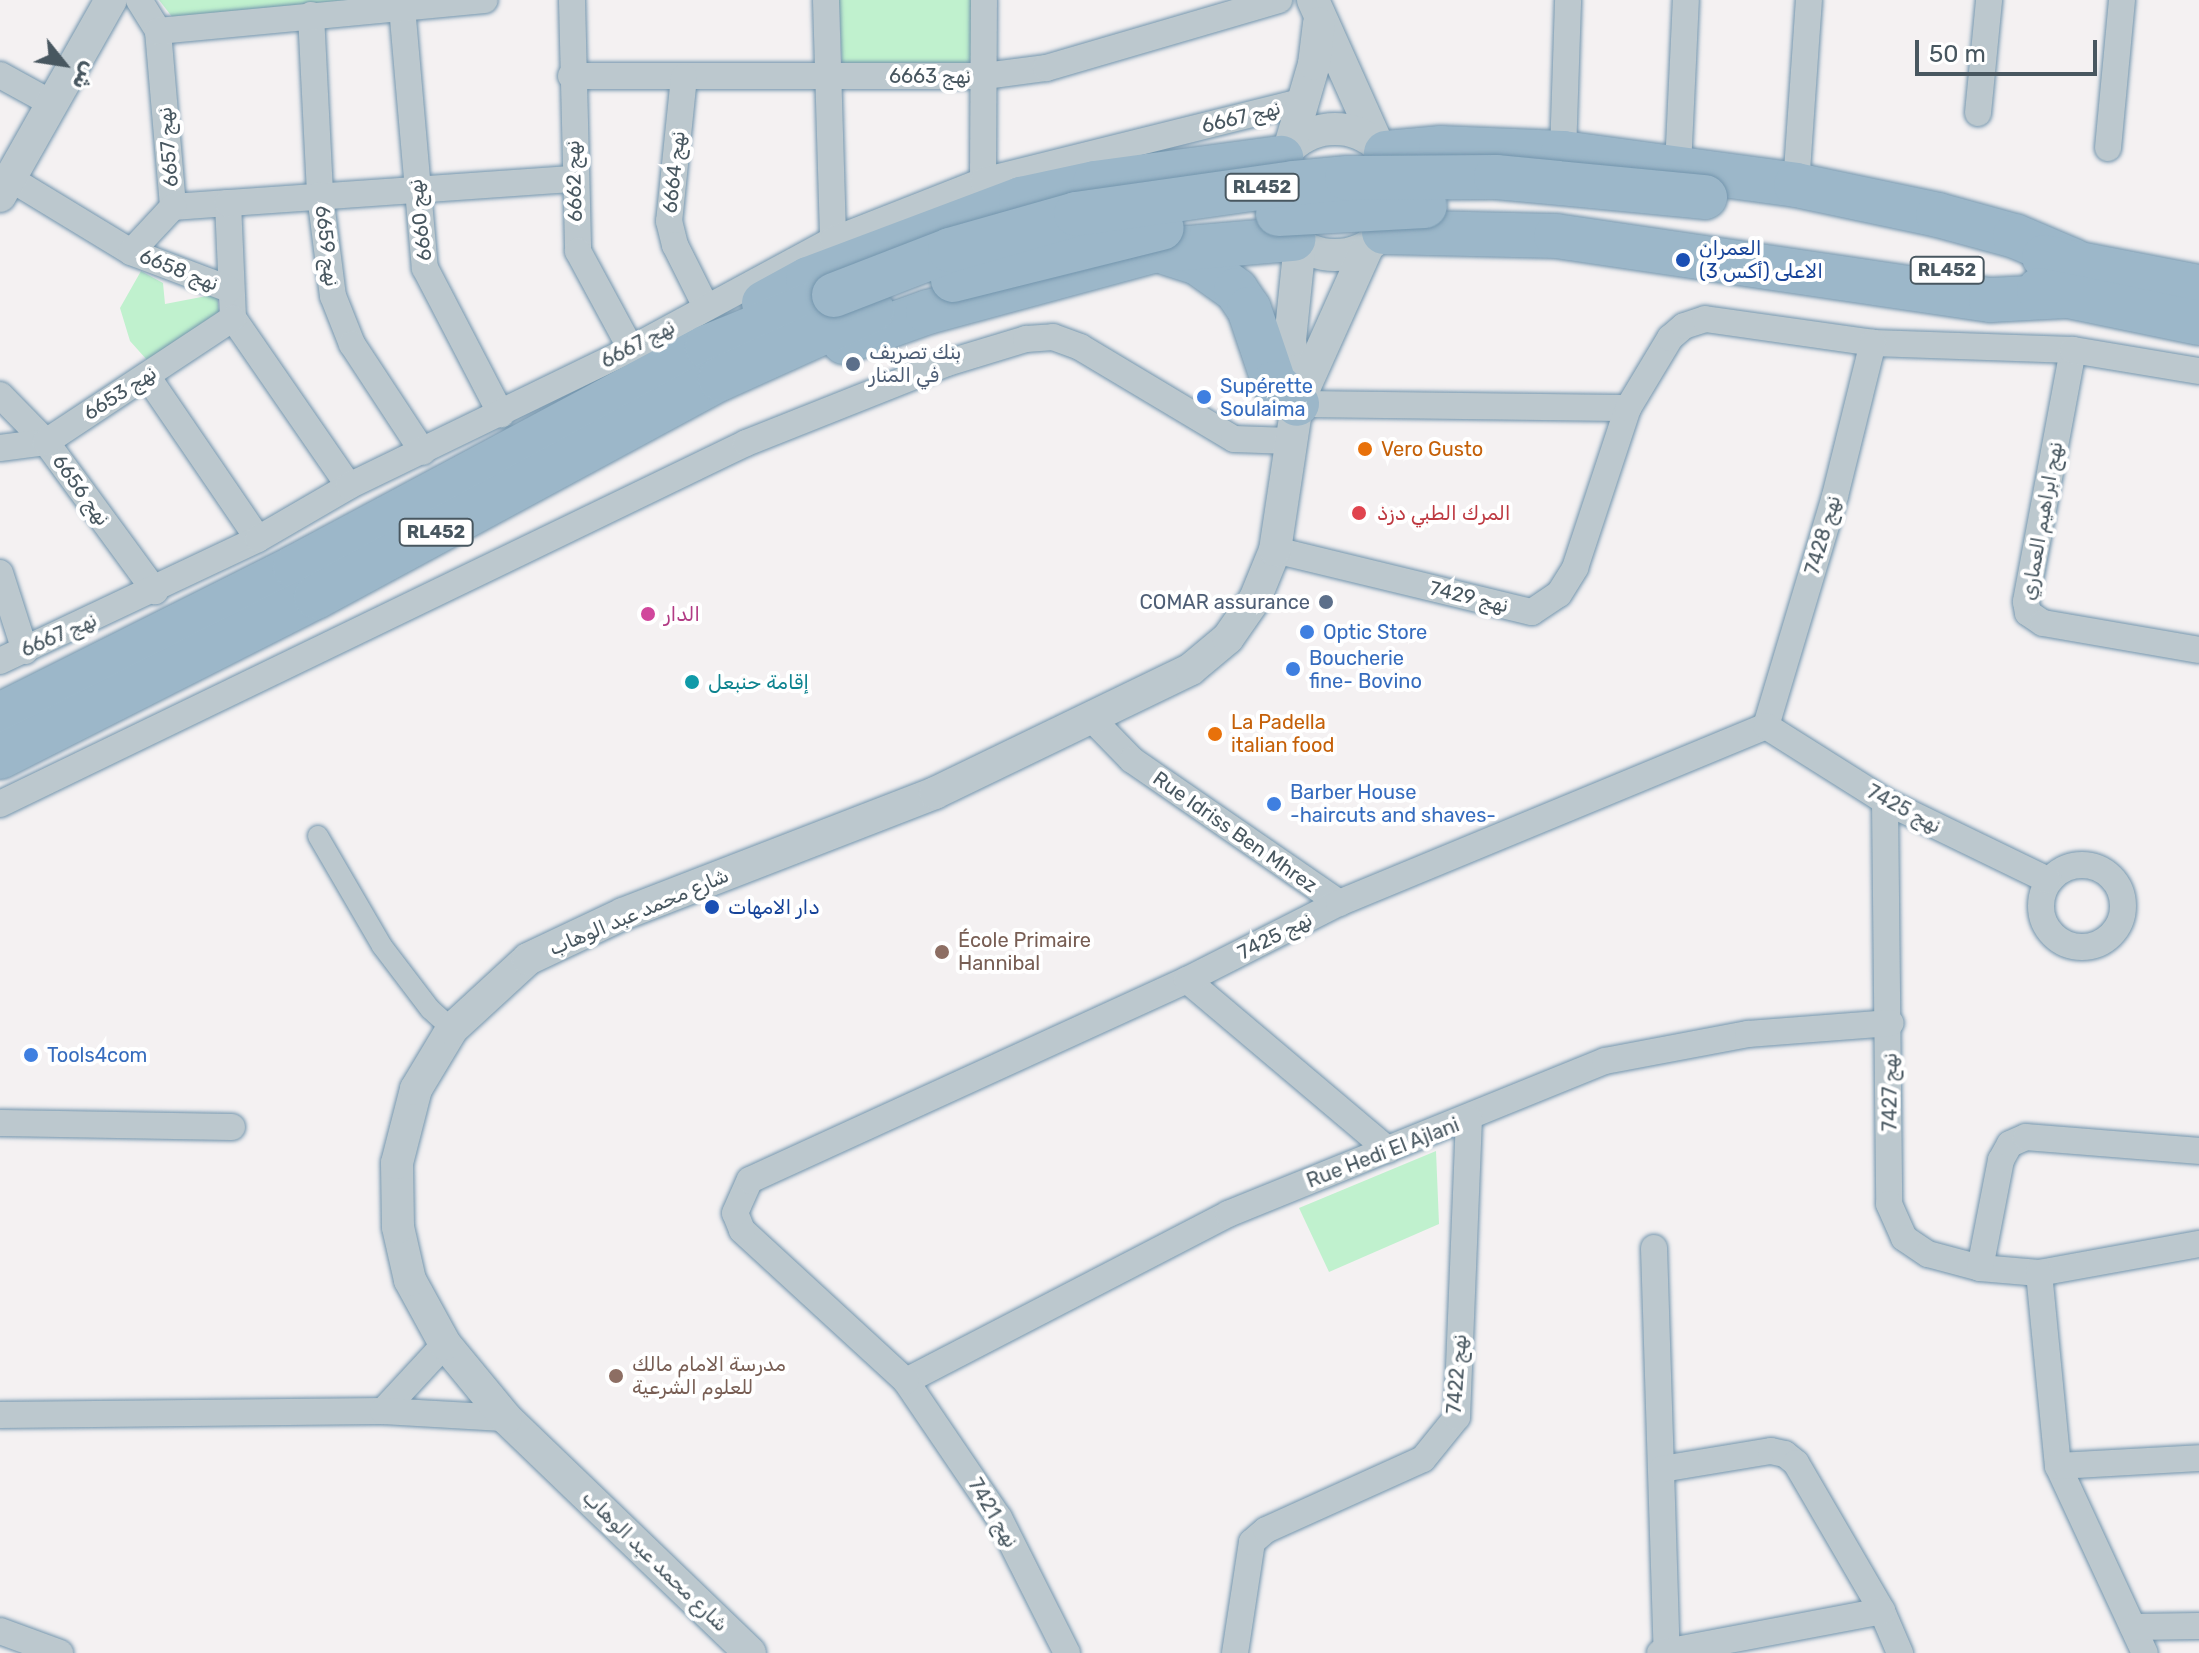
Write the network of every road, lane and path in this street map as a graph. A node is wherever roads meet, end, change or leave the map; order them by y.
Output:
1 (111, 0) edge
2 (139, 0) edge
3 (485, 0) edge
4 (572, 0) edge
5 (826, 0) edge
6 (984, 0) edge
7 (1279, 0) edge
8 (1568, 0) edge
9 (1686, 0) edge
10 (1809, 0) edge
11 (1989, 0) edge
12 (2122, 0) edge
13 (402, 7) junction
14 (1316, 11) edge
15 (311, 15) junction
16 (158, 31) junction
17 (0, 75) edge
18 (571, 76) junction
19 (985, 76) junction
20 (684, 77) junction
21 (831, 77) junction
22 (1304, 101) junction
23 (53, 104) junction
24 (1978, 113) dead end
25 (1382, 148) junction
26 (2108, 148) dead end
27 (1286, 152) junction
28 (1563, 153) junction
29 (572, 179) junction
30 (983, 181) junction
31 (1796, 185) junction
32 (5, 188) edge
33 (415, 192) junction
34 (320, 195) junction
35 (1692, 196) junction
36 (228, 203) junction
37 (173, 207) junction
38 (833, 240) junction
39 (1375, 240) junction
40 (1296, 242) junction
41 (1152, 251) junction
42 (131, 252) junction
43 (2070, 279) junction
44 (2199, 287) edge
45 (229, 289) junction
46 (233, 318) junction
47 (2199, 323) edge
48 (1873, 343) junction
49 (711, 344) junction
50 (631, 349) junction
51 (2073, 350) junction
52 (2199, 371) edge
53 (147, 376) junction
54 (0, 395) edge
55 (1628, 408) junction
56 (501, 414) junction
57 (1294, 423) junction
58 (46, 442) junction
59 (0, 448) edge
60 (423, 452) junction
61 (349, 486) junction
62 (258, 539) junction
63 (1275, 550) junction
64 (0, 573) edge
65 (155, 591) junction
66 (2199, 650) edge
67 (25, 651) junction
68 (0, 661) edge
69 (0, 715) edge
70 (1092, 719) junction
71 (1766, 726) junction
72 (0, 757) edge
73 (1885, 801) junction
74 (0, 804) edge
75 (318, 836) dead end
76 (2048, 880) dead end
77 (1339, 903) junction
78 (1187, 980) junction
79 (1891, 1023) junction
80 (452, 1029) junction
81 (1469, 1119) junction
82 (0, 1123) edge
83 (232, 1127) dead end
84 (1388, 1150) junction
85 (2199, 1151) edge
86 (2199, 1244) edge
87 (1654, 1248) dead end
88 (1980, 1268) junction
89 (2039, 1273) junction
90 (445, 1344) junction
91 (906, 1381) junction
92 (383, 1411) junction
93 (0, 1415) edge
94 (506, 1418) junction
95 (2199, 1458) edge
96 (2058, 1466) junction
97 (1662, 1469) junction
98 (1882, 1611) junction
99 (2199, 1626) edge
100 (2133, 1627) junction
101 (0, 1631) edge
102 (1704, 1649) edge
103 (51, 1651) edge
104 (1664, 1652) edge
105 (750, 1653) edge
106 (1067, 1653) edge
107 (1235, 1653) edge
108 (1900, 1653) edge
109 (2145, 1653) edge

1 - 23 street
2 - 16 street, نهج 6657
3 - 13 street
4 - 18 street, نهج 6662
5 - 21 street
6 - 19 street
7 - 19 street, نهج 6663
8 - 28 street
9 - 35 street
10 - 31 street
11 - 24 street
12 - 26 street
13 - 15 street
13 - 33 street, نهج 6660
14 - 22 street
14 - 25 street
15 - 16 street
15 - 34 street, نهج 6659
16 - 37 street, نهج 6657
17 - 23 street
18 - 20 street, نهج 6663
18 - 29 street, نهج 6662
19 - 21 street, نهج 6663
19 - 30 street
20 - 21 street, نهج 6663
20 - 49 street, نهج 6664
21 - 38 street
22 - 27 street
22 - 30 street, نهج 6667
23 - 32 street
25 - 27 street
25 - 28 highway
25 - 39 street
27 - 40 street
27 - 49 highway
28 - 35 highway
29 - 33 street, نهج 6657
29 - 50 street, نهج 6662
30 - 38 street, نهج 6667
31 - 35 highway
31 - 43 highway
32 - 42 street, نهج 6658
33 - 34 street, نهج 6657
33 - 56 street, نهج 6660
34 - 36 street, نهج 6657
34 - 60 street, نهج 6659
35 - 43 highway, RL452
35 - 49 highway, RL452, bridge
36 - 37 street, نهج 6657
36 - 45 street
37 - 42 street
38 - 49 street, نهج 6667
39 - 40 street
39 - 43 highway
39 - 57 street
40 - 41 highway
40 - 57 street
41 - 49 highway
41 - 57 highway
42 - 45 street, نهج 6658
43 - 44 highway, RL452
43 - 47 highway, RL452
45 - 46 street, نهج 6658
46 - 53 street, نهج 6653
46 - 61 street, نهج 6658
48 - 51 street
48 - 55 street, نهج 7429
48 - 71 street, نهج 7428
49 - 50 street, نهج 6667
49 - 69 highway, RL452
49 - 72 highway, RL452
50 - 56 street, نهج 6667
51 - 52 street
51 - 66 street, نهج ابراهيم العماري
53 - 58 street, نهج 6653
53 - 62 street
54 - 58 street, نهج 6656
55 - 57 street
55 - 63 street, نهج 7429
56 - 60 street, نهج 6667
57 - 63 street, شارع محمد عبد الوهاب
57 - 74 street
58 - 59 street, نهج 6653
58 - 65 street, نهج 6656
60 - 61 street, نهج 6667
61 - 62 street, نهج 6667
62 - 65 street, نهج 6667
63 - 70 street, شارع محمد عبد الوهاب
64 - 67 street
65 - 67 street, نهج 6667
67 - 68 street, نهج 6667
70 - 77 street, Rue Idriss Ben Mhrez
70 - 80 street, شارع محمد عبد الوهاب
71 - 73 street, نهج 7425
71 - 77 street, نهج 7425
73 - 76 street, نهج 7425
73 - 79 street, نهج 7427
75 - 80 street
77 - 78 street, نهج 7425
78 - 84 street
78 - 91 street, نهج 7425
79 - 81 street, Rue Hedi El Ajlani
79 - 88 street, نهج 7427
80 - 90 street, شارع محمد عبد الوهاب
81 - 84 street, Rue Hedi El Ajlani
81 - 107 street, نهج 7422
82 - 83 street
84 - 91 street, Rue Hedi El Ajlani
85 - 88 street
86 - 89 street, نهج 7427
87 - 97 street
88 - 89 street, نهج 7427
89 - 96 street
90 - 92 street
90 - 94 street, شارع محمد عبد الوهاب
91 - 106 street, نهج 7421
92 - 93 street
92 - 94 street
94 - 105 street, شارع محمد عبد الوهاب
95 - 96 street
96 - 100 street
97 - 98 street
97 - 104 street
98 - 102 street
98 - 108 street
99 - 100 street
100 - 109 street
101 - 103 street
102 - 104 street

